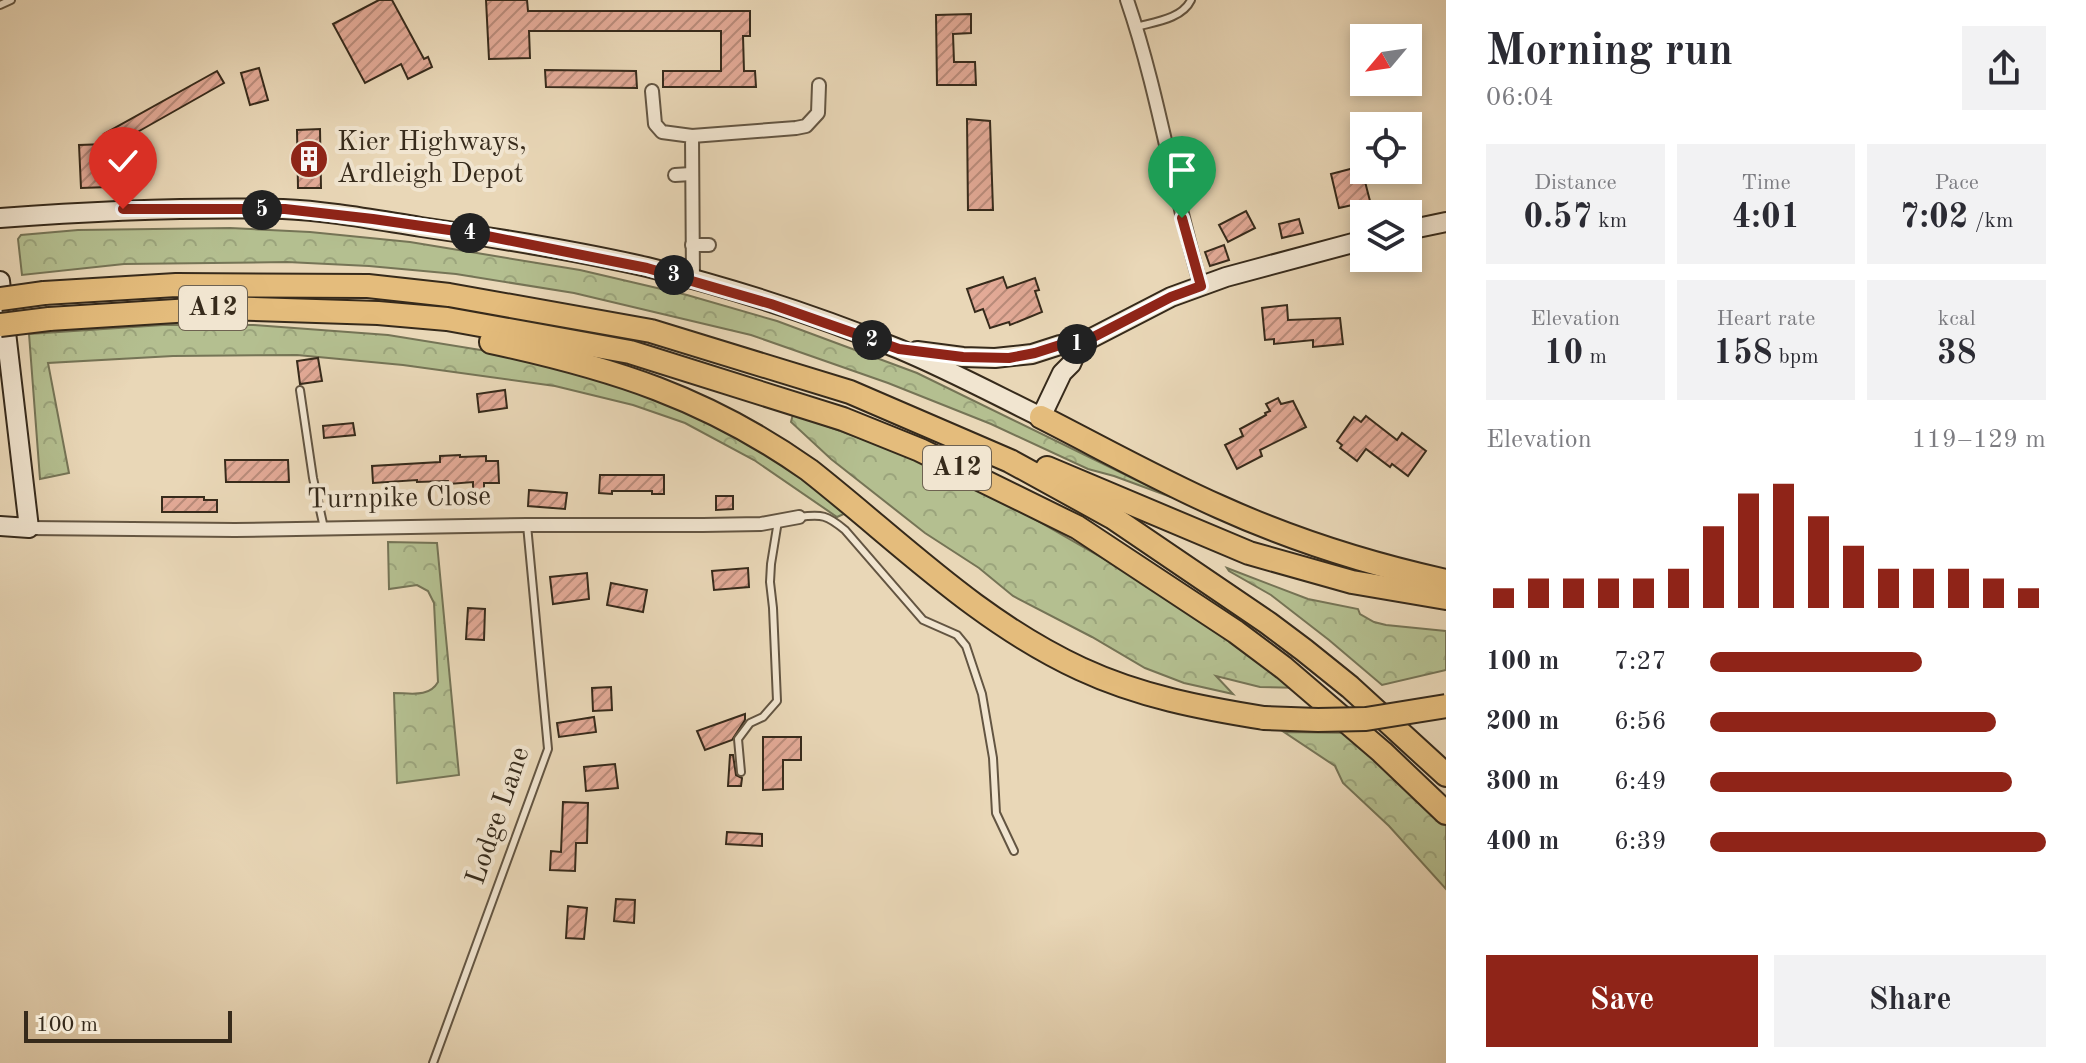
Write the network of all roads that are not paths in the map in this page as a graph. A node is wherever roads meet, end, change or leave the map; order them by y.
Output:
1 (11, 0) edge
2 (1127, 0) edge
3 (1191, 0) edge
4 (0, 5) edge
5 (1136, 27) junction
6 (819, 85) dead end
7 (652, 91) dead end
8 (692, 136) junction
9 (691, 174) junction
10 (675, 175) dead end
11 (0, 218) edge
12 (1446, 222) edge
13 (1422, 227) edge
14 (1350, 244) edge
15 (692, 245) junction
16 (709, 245) dead end
17 (693, 280) junction
18 (0, 281) edge
19 (1201, 286) junction
20 (0, 299) edge
21 (378, 313) junction
22 (0, 325) edge
23 (1080, 344) junction
24 (899, 349) junction
25 (300, 390) dead end
26 (1041, 417) junction
27 (1010, 461) junction
28 (799, 517) joint
29 (778, 521) junction
30 (527, 525) junction
31 (0, 526) edge
32 (29, 528) junction
33 (324, 528) junction
34 (1446, 581) edge
35 (1446, 598) edge
36 (1446, 706) edge
37 (741, 772) dead end
38 (1446, 775) edge
39 (1446, 813) edge
40 (1014, 851) dead end
41 (433, 1063) edge

1 - 4 lane
2 - 5 street
3 - 5 lane
5 - 19 street
6 - 8 street
7 - 8 street
8 - 9 street
9 - 10 street
9 - 15 street
11 - 17 street
12 - 13 street
14 - 19 street
15 - 16 street
15 - 17 street
17 - 24 street
18 - 32 street
19 - 23 street
20 - 27 highway, A12, bridge
21 - 22 highway, A12, bridge
21 - 36 highway, A12, bridge
21 - 39 highway, A12
23 - 24 street
23 - 26 street
24 - 26 street
25 - 33 lane
26 - 34 highway
27 - 35 highway, A12
27 - 38 highway, A12
28 - 29 street, Turnpike Close
28 - 40 lane
29 - 30 street, Turnpike Close
29 - 37 lane
30 - 33 street, Turnpike Close
30 - 41 lane, Lodge Lane
31 - 32 street, Turnpike Close
32 - 33 street, Turnpike Close

